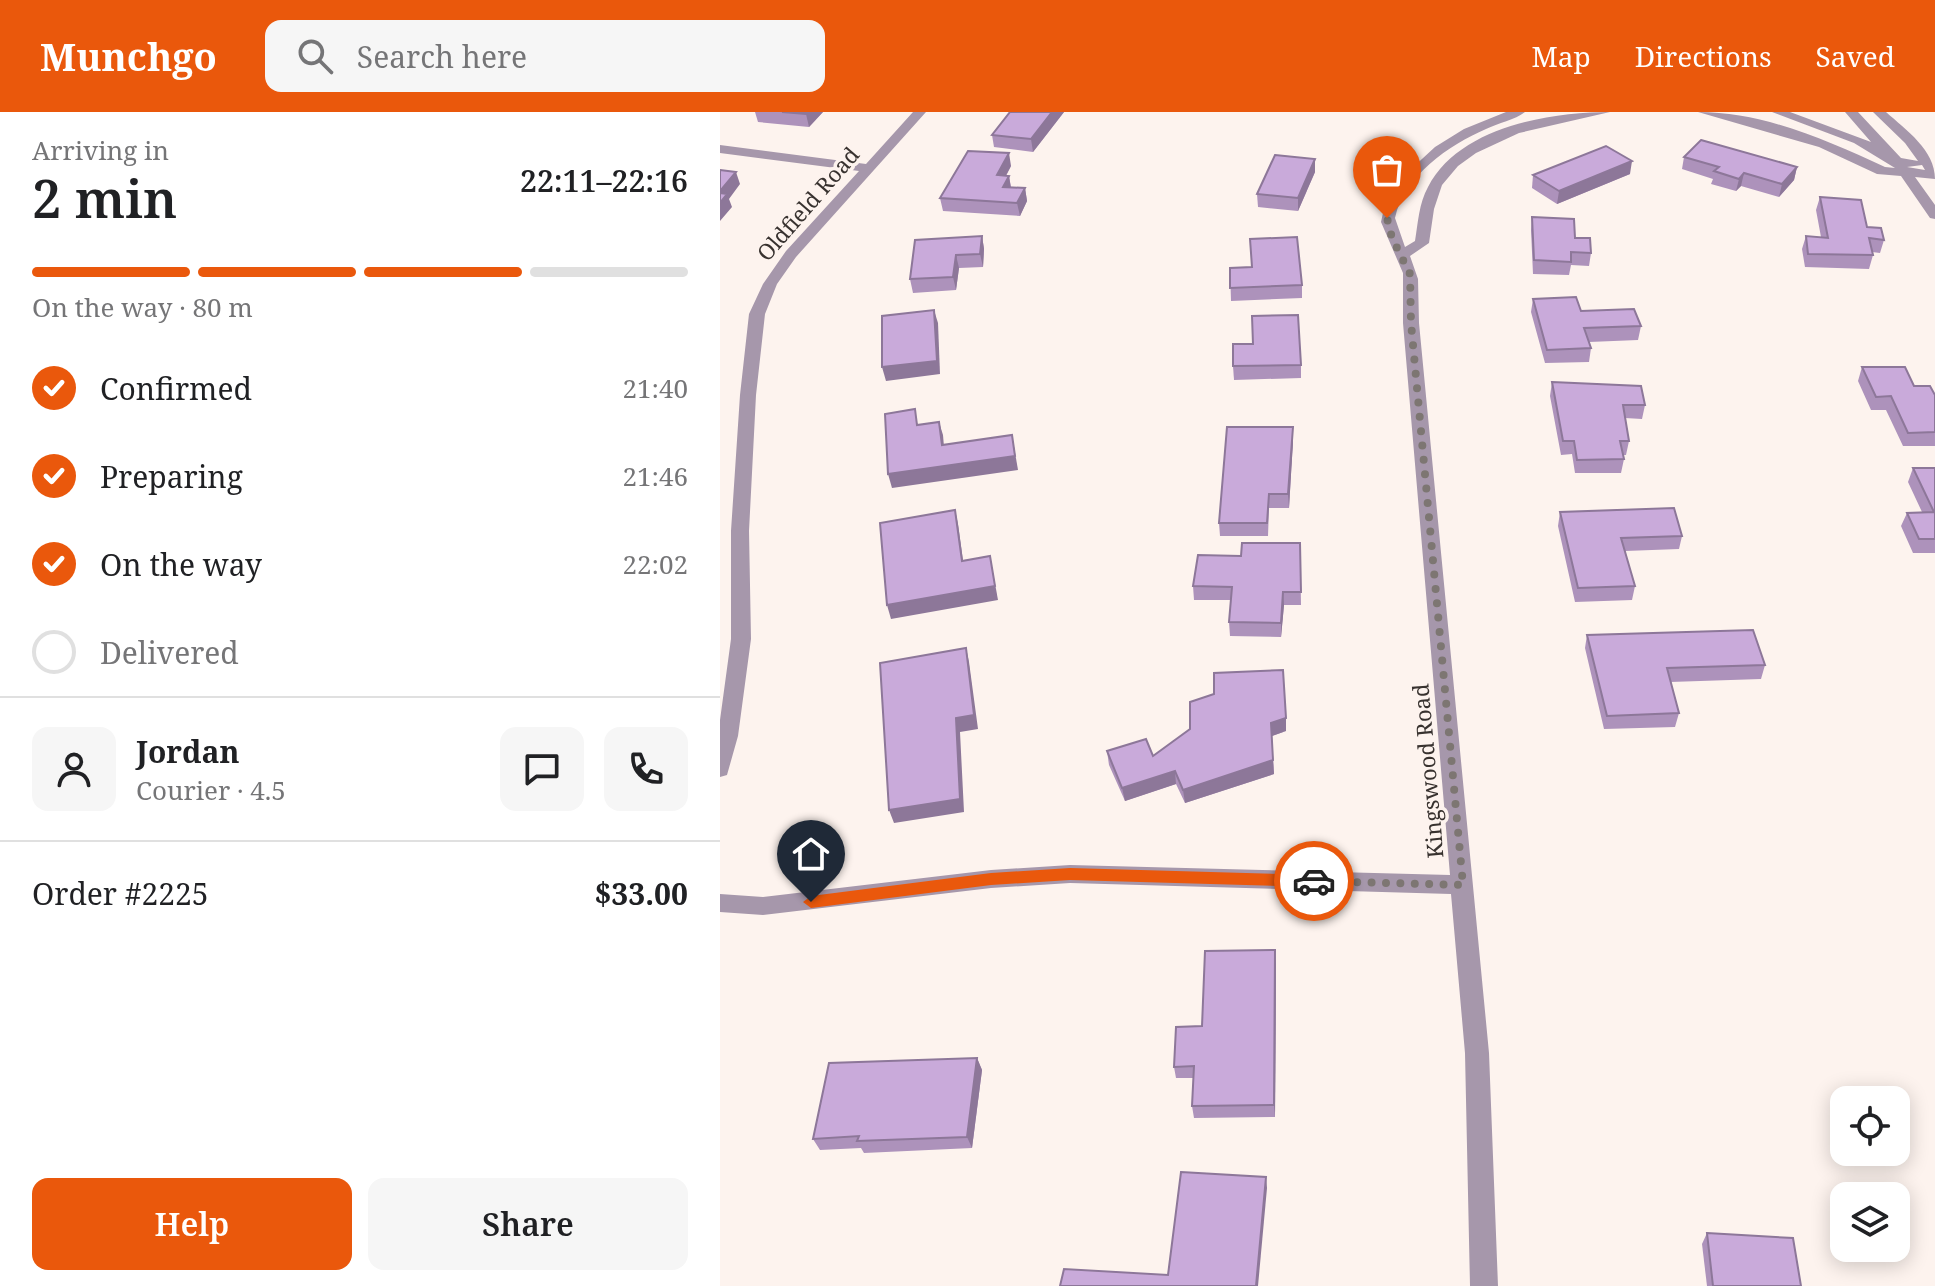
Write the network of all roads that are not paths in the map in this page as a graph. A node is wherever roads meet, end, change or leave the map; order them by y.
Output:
1 (920, 112) edge
2 (1519, 112) edge
3 (1604, 112) edge
4 (1704, 112) edge
5 (1778, 112) edge
6 (1851, 112) edge
7 (1879, 112) edge
8 (720, 149) edge
9 (1897, 162) junction
10 (868, 168) junction
11 (1932, 170) edge
12 (1907, 175) junction
13 (1935, 215) edge
14 (1402, 254) junction
15 (720, 769) edge
16 (1463, 885) junction
17 (720, 903) edge
18 (1484, 1286) edge

1 - 10 street, Oldfield Road
2 - 14 street, Kingswood Road
3 - 14 street
4 - 12 street
5 - 9 street
6 - 9 street
7 - 11 street
8 - 10 street
9 - 11 street
9 - 12 street
10 - 15 street, Oldfield Road
11 - 12 street
12 - 13 street
14 - 16 street, Kingswood Road
16 - 17 street
16 - 18 street, Kingswood Road

